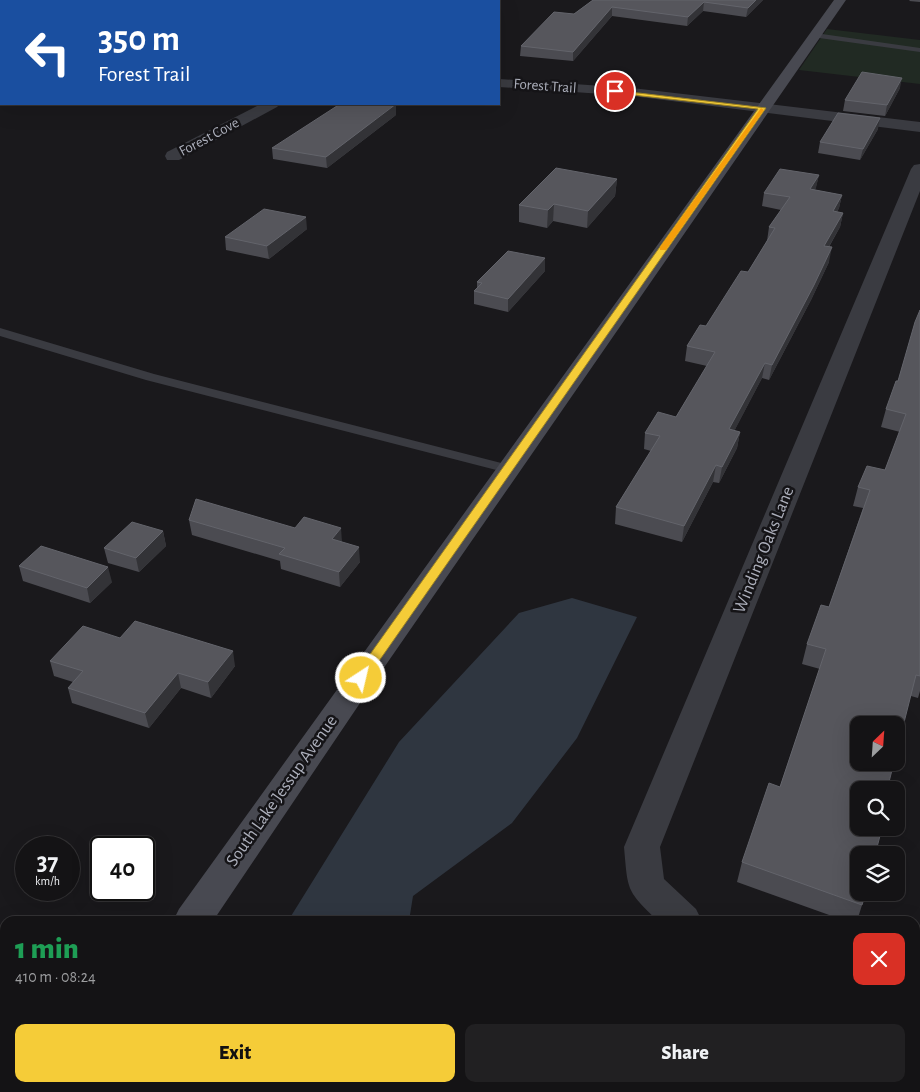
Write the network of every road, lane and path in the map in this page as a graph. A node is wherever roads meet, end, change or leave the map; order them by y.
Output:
1 (840, 0) edge
2 (815, 34) junction
3 (920, 50) edge
4 (500, 83) edge
5 (270, 105) edge
6 (762, 108) junction
7 (920, 127) edge
8 (173, 156) dead end
9 (920, 169) edge
10 (0, 332) edge
11 (508, 469) junction
12 (195, 916) edge
13 (678, 916) edge

1 - 2 street, South Lake Jessup Avenue
2 - 3 lane
2 - 6 street, South Lake Jessup Avenue
4 - 6 street, Forest Trail
5 - 8 street, Forest Cove
6 - 7 street, Forest Trail
6 - 11 street, South Lake Jessup Avenue
9 - 13 street, Winding Oaks Lane
10 - 11 lane
11 - 12 street, South Lake Jessup Avenue

